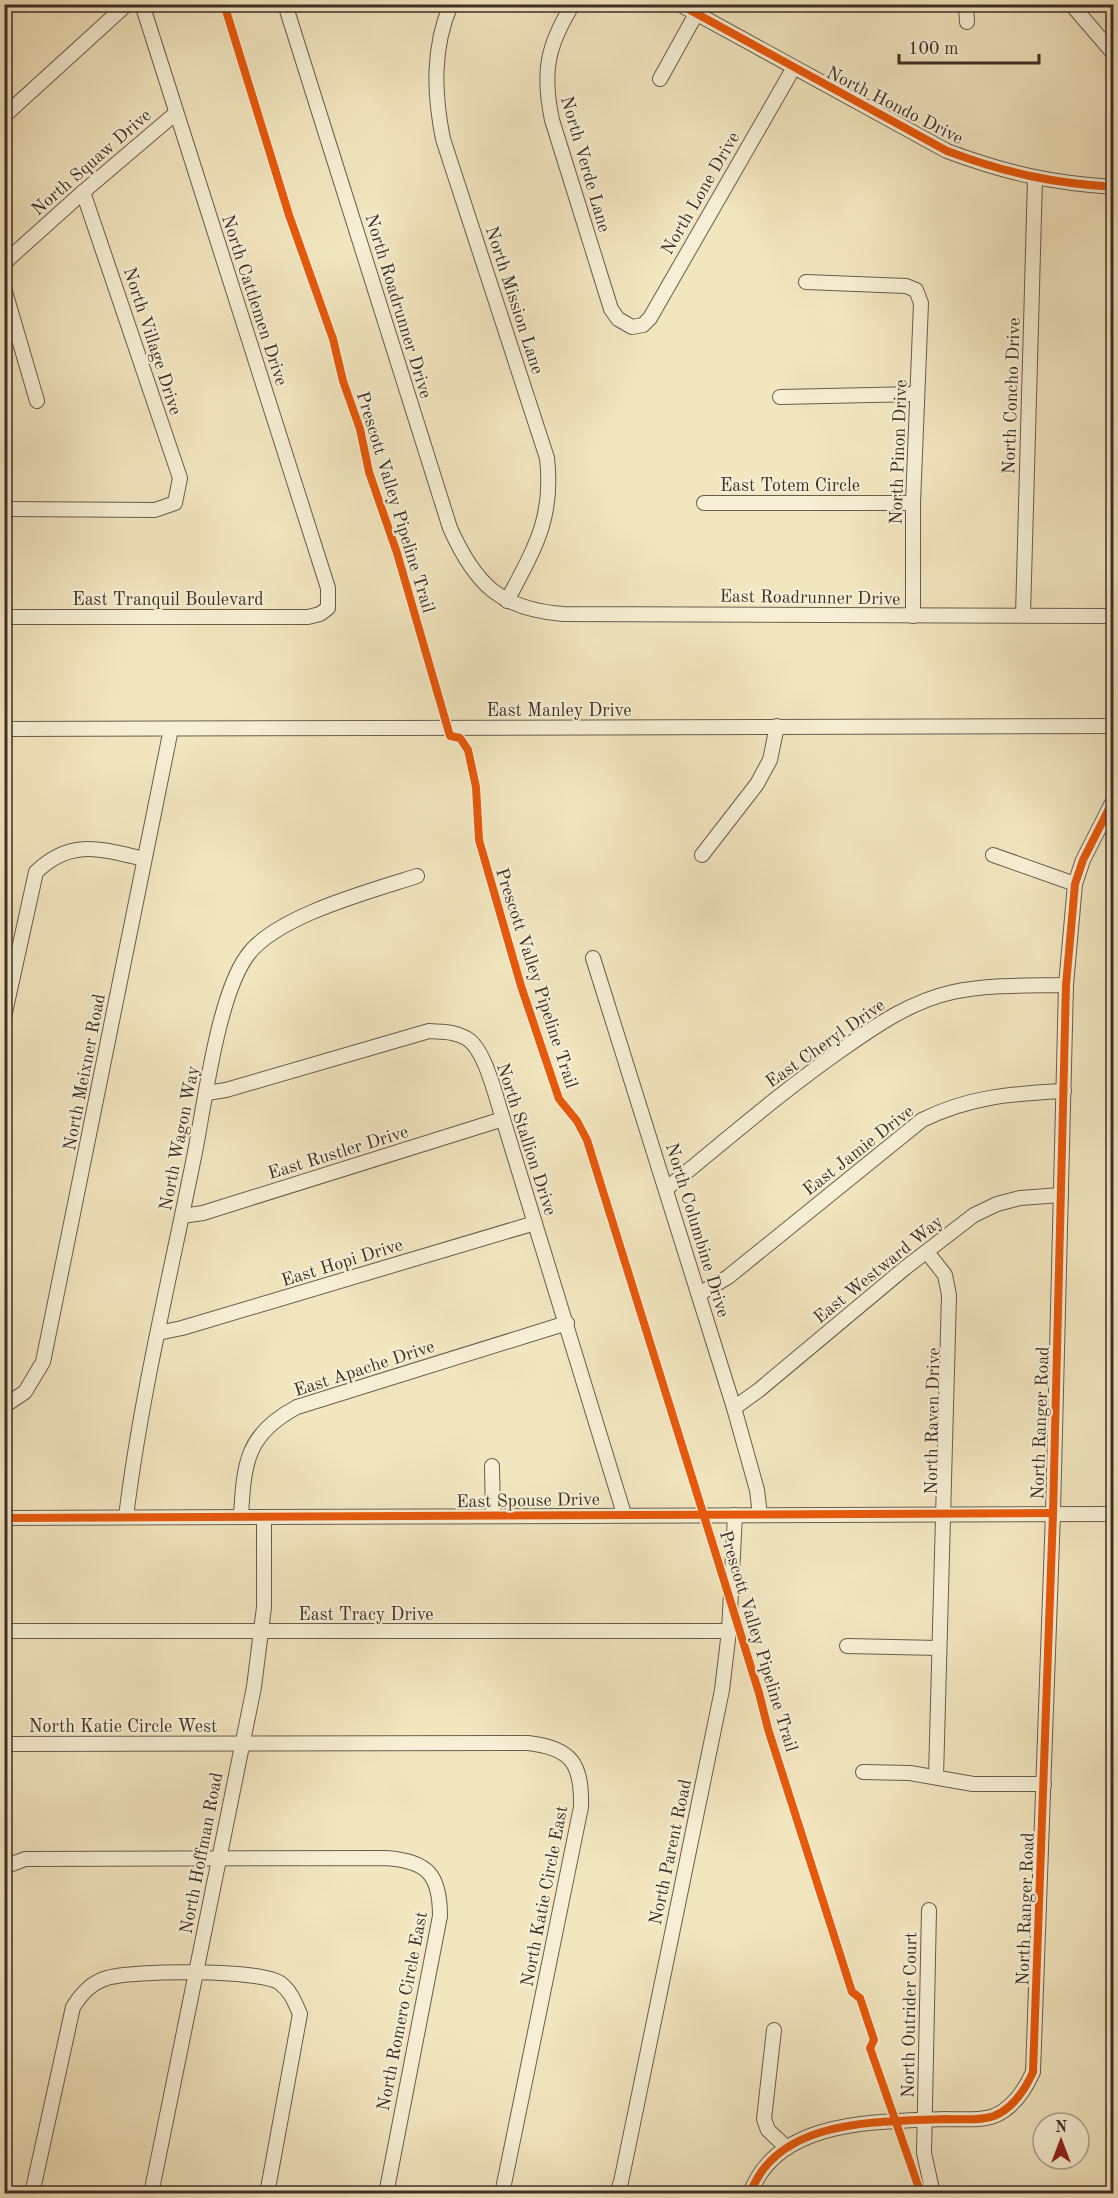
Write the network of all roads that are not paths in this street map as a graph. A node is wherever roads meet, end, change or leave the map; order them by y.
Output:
1 (127, 4) edge
2 (142, 4) edge
3 (285, 4) edge
4 (451, 4) edge
5 (573, 4) edge
6 (679, 4) edge
7 (966, 4) edge
8 (1071, 4) edge
9 (696, 14) junction
10 (967, 22) dead end
11 (1113, 54) edge
12 (794, 69) junction
13 (660, 79) dead end
14 (176, 113) junction
15 (4, 116) edge
16 (1035, 179) junction
17 (1113, 187) edge
18 (82, 192) junction
19 (4, 263) edge
20 (806, 282) dead end
21 (4, 288) edge
22 (632, 327) joint
23 (917, 394) junction
24 (780, 397) dead end
25 (37, 400) dead end
26 (704, 503) dead end
27 (913, 503) junction
28 (4, 509) edge
29 (507, 601) junction
30 (328, 608) joint
31 (1023, 615) junction
32 (913, 616) junction
33 (1113, 616) edge
34 (4, 617) edge
35 (777, 726) junction
36 (1113, 726) edge
37 (4, 729) edge
38 (171, 729) junction
39 (1113, 799) edge
40 (702, 855) dead end
41 (993, 855) dead end
42 (144, 859) junction
43 (417, 876) dead end
44 (1075, 884) junction
45 (4, 944) edge
46 (19, 944) junction
47 (593, 958) dead end
48 (1066, 985) junction
49 (4, 1017) edge
50 (1064, 1091) junction
51 (207, 1093) junction
52 (503, 1119) junction
53 (666, 1189) junction
54 (1061, 1195) junction
55 (182, 1216) junction
56 (535, 1223) junction
57 (927, 1252) junction
58 (699, 1294) junction
59 (567, 1323) junction
60 (158, 1333) junction
61 (4, 1406) edge
62 (734, 1408) junction
63 (492, 1466) dead end
64 (1053, 1513) junction
65 (624, 1514) junction
66 (1113, 1514) edge
67 (735, 1515) junction
68 (760, 1515) junction
69 (945, 1515) junction
70 (241, 1516) junction
71 (493, 1516) junction
72 (126, 1517) junction
73 (264, 1517) junction
74 (4, 1518) edge
75 (729, 1630) junction
76 (4, 1631) edge
77 (262, 1632) junction
78 (847, 1646) dead end
79 (939, 1648) junction
80 (241, 1743) junction
81 (4, 1744) edge
82 (863, 1772) dead end
83 (936, 1777) junction
84 (1044, 1784) junction
85 (219, 1859) junction
86 (4, 1868) edge
87 (929, 1910) dead end
88 (194, 1974) junction
89 (774, 2030) dead end
90 (925, 2120) junction
91 (787, 2148) junction
92 (32, 2193) edge
93 (151, 2193) edge
94 (267, 2193) edge
95 (386, 2193) edge
96 (502, 2193) edge
97 (616, 2193) edge
98 (750, 2193) edge
99 (933, 2193) edge

1 - 15 street
2 - 14 street, North Cattlemen Drive
3 - 29 street, North Roadrunner Drive
4 - 29 street, North Mission Lane
5 - 22 street, North Verde Lane
6 - 9 street, North Hondo Drive
7 - 10 street
8 - 11 street
9 - 12 street, North Hondo Drive
9 - 13 street
12 - 16 street, North Hondo Drive
12 - 22 street, North Lone Drive
14 - 18 street, North Squaw Drive
14 - 30 street, North Cattlemen Drive
16 - 17 street, North Hondo Drive
16 - 31 street, North Concho Drive
18 - 19 street, North Squaw Drive
18 - 28 street, North Village Drive
20 - 23 street, North Pinon Drive
21 - 25 street
23 - 24 street
23 - 27 street, North Pinon Drive
26 - 27 street, East Totem Circle
27 - 32 street, North Pinon Drive
29 - 32 street, East Roadrunner Drive
30 - 34 street, East Tranquil Boulevard
31 - 32 street, East Roadrunner Drive
31 - 33 street, East Roadrunner Drive
35 - 36 street, East Manley Drive
35 - 38 street, East Manley Drive
35 - 40 street
37 - 38 street, East Manley Drive
38 - 42 street, North Meixner Road
39 - 44 street, North Ranger Road
41 - 44 street
42 - 46 street
42 - 61 street, North Meixner Road
43 - 51 street, North Wagon Way
44 - 48 street, North Ranger Road
45 - 46 street
46 - 49 street
47 - 53 street, North Columbine Drive
48 - 50 street, North Ranger Road
48 - 53 street, East Cheryl Drive
50 - 54 street, North Ranger Road
50 - 58 street, East Jamie Drive
51 - 52 street, North Stallion Drive
51 - 55 street, North Wagon Way
52 - 55 street, East Rustler Drive
52 - 56 street, North Stallion Drive
53 - 58 street, North Columbine Drive
54 - 57 street, East Westward Way
54 - 64 street, North Ranger Road
55 - 60 street, North Wagon Way
56 - 59 street, North Stallion Drive
56 - 60 street, East Hopi Drive
57 - 62 street, East Westward Way
57 - 69 street, North Raven Drive
58 - 62 street, North Columbine Drive
59 - 65 street, North Stallion Drive
59 - 70 street, East Apache Drive
60 - 72 street, North Wagon Way
62 - 68 street, North Columbine Drive
63 - 71 street
64 - 66 street, East Spouse Drive
64 - 69 street, East Spouse Drive
64 - 84 street, North Ranger Road
65 - 67 street, East Spouse Drive
65 - 71 street, East Spouse Drive
67 - 68 street, East Spouse Drive
67 - 75 street, North Parent Road
68 - 69 street, East Spouse Drive
69 - 79 street, North Raven Drive
70 - 72 street, East Spouse Drive
70 - 73 street, East Spouse Drive
71 - 73 street, East Spouse Drive
72 - 74 street, East Spouse Drive
73 - 77 street, North Hoffman Road
75 - 77 street, East Tracy Drive
75 - 97 street, North Parent Road
76 - 77 street, East Tracy Drive
77 - 80 street, North Hoffman Road
78 - 79 street
79 - 83 street, North Raven Drive
80 - 81 street, North Katie Circle West
80 - 85 street, North Hoffman Road
80 - 96 street, North Katie Circle East
82 - 83 street
83 - 84 street
84 - 90 street, North Ranger Road
85 - 86 street
85 - 88 street, North Hoffman Road
85 - 95 street, North Romero Circle East
87 - 90 street, North Outrider Court
88 - 92 street
88 - 93 street, North Hoffman Road
88 - 94 street
89 - 91 street
90 - 91 street, North Ranger Road
90 - 99 street, North Outrider Court
91 - 98 street, North Ranger Road

